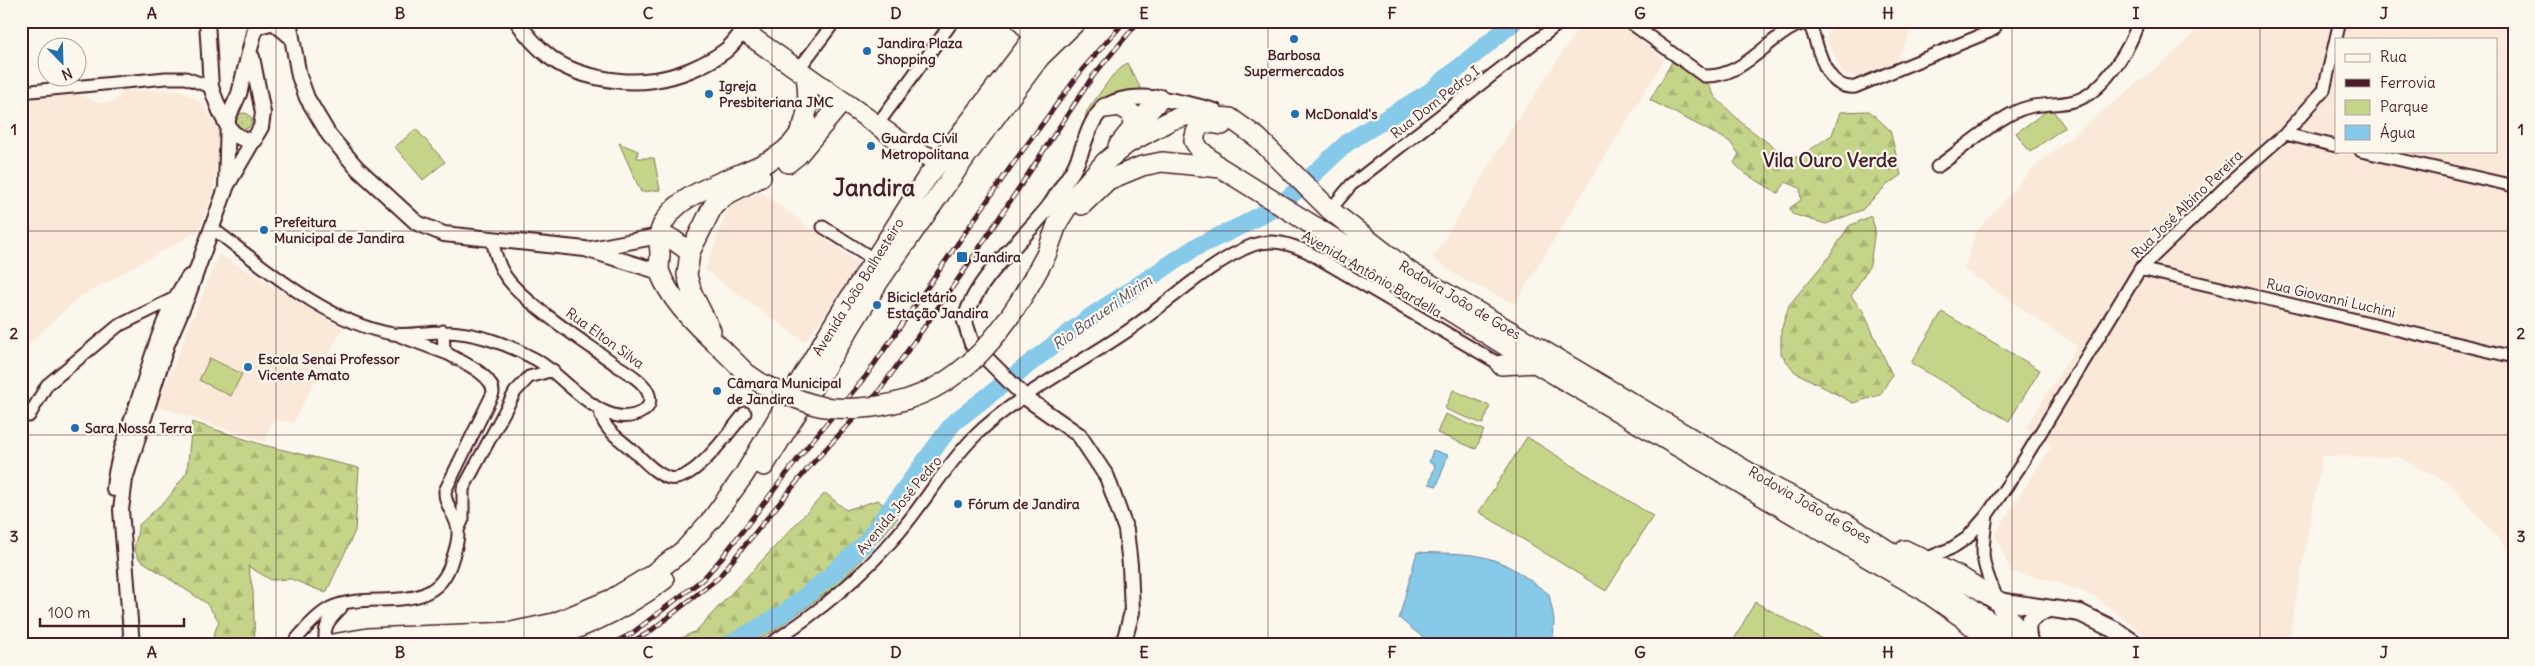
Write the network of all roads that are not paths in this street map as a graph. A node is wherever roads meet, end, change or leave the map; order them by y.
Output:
1 (207, 21) edge
2 (289, 21) edge
3 (517, 21) edge
4 (835, 21) edge
5 (953, 21) edge
6 (1021, 21) edge
7 (1053, 21) edge
8 (1077, 21) edge
9 (1562, 21) edge
10 (1628, 21) edge
11 (1998, 21) edge
12 (2138, 21) edge
13 (2340, 21) edge
14 (1815, 23) edge
15 (256, 24) edge
16 (1796, 24) edge
17 (746, 26) edge
18 (290, 36) junction
19 (1034, 37) junction
20 (2336, 38) edge
21 (2335, 43) edge
22 (251, 52) junction
23 (1040, 57) junction
24 (802, 73) junction
25 (213, 91) junction
26 (21, 92) edge
27 (1160, 99) junction
28 (237, 100) junction
29 (843, 101) junction
30 (1105, 108) junction
31 (262, 113) junction
32 (1230, 118) junction
33 (877, 125) junction
34 (228, 127) junction
35 (1132, 129) junction
36 (1246, 129) junction
37 (2285, 134) junction
38 (255, 140) junction
39 (2335, 146) edge
40 (914, 150) junction
41 (2365, 152) edge
42 (967, 155) junction
43 (939, 161) junction
44 (1105, 162) junction
45 (1221, 168) junction
46 (1937, 168) dead end
47 (926, 179) junction
48 (2514, 186) edge
49 (226, 188) junction
50 (1323, 204) junction
51 (1301, 219) junction
52 (823, 227) dead end
53 (212, 228) junction
54 (659, 236) junction
55 (492, 240) junction
56 (1049, 248) junction
57 (585, 249) junction
58 (690, 252) junction
59 (875, 260) junction
60 (2140, 269) junction
61 (660, 272) junction
62 (687, 275) junction
63 (183, 295) junction
64 (443, 332) junction
65 (394, 334) junction
66 (1506, 346) junction
67 (722, 349) junction
68 (448, 354) junction
69 (2514, 357) edge
70 (1496, 362) junction
71 (1538, 363) junction
72 (553, 370) junction
73 (1022, 395) junction
74 (600, 410) junction
75 (745, 413) dead end
76 (29, 416) dead end
77 (1987, 515) junction
78 (1845, 524) junction
79 (458, 530) junction
80 (1925, 559) junction
81 (1998, 601) junction
82 (343, 605) junction
83 (2048, 609) junction
84 (122, 645) edge
85 (132, 645) edge
86 (292, 645) edge
87 (326, 645) edge
88 (521, 645) edge
89 (768, 645) edge
90 (1124, 645) edge
91 (1994, 645) edge
92 (2015, 645) edge
93 (2028, 645) edge
94 (2137, 645) edge

1 - 25 street
2 - 18 street
3 - 17 street
4 - 24 street
5 - 33 street
6 - 19 main road
7 - 19 main road, Avenida João Balhesteiro
8 - 23 main road, Avenida João Balhesteiro
9 - 50 street, Rua Dom Pedro I
10 - 16 street
11 - 14 street
12 - 46 street
13 - 20 street, Rua José Albino Pereira
14 - 16 street
15 - 18 street
15 - 22 street
17 - 24 main road
18 - 55 street
19 - 23 main road
19 - 43 main road, Avenida João Balhesteiro
21 - 37 street, Rua José Albino Pereira
22 - 28 street
22 - 31 street
23 - 42 main road, Avenida João Balhesteiro
24 - 29 main road
24 - 54 main road
25 - 26 street
25 - 28 street
25 - 34 street
27 - 30 street
27 - 32 street
27 - 35 main road
28 - 31 street
28 - 34 street
29 - 33 main road
29 - 58 main road
30 - 35 main road
30 - 73 street
31 - 38 street
32 - 36 main road, Rodovia João de Goes
32 - 44 main road, Rodovia João de Goes
33 - 40 main road
34 - 38 street
34 - 49 street
35 - 44 main road
36 - 45 main road
36 - 50 main road, Rodovia João de Goes
37 - 39 street
37 - 60 street, Rua José Albino Pereira
38 - 49 street
40 - 43 main road
40 - 47 main road
41 - 48 street
42 - 43 main road
42 - 88 main road, Avenida João Balhesteiro
43 - 47 main road, Avenida João Balhesteiro
44 - 56 main road, Rodovia João de Goes
45 - 51 main road, Rodovia João de Goes
45 - 56 main road
47 - 59 main road, Avenida João Balhesteiro
49 - 53 street
50 - 51 main road
50 - 78 main road, Rodovia João de Goes
51 - 66 main road, Rodovia João de Goes
52 - 59 street
53 - 63 street
53 - 65 street, Rua Elton Silva
54 - 57 street
54 - 58 main road
54 - 61 main road
55 - 57 street
55 - 74 street, Rua Elton Silva
56 - 67 main road, bridge
57 - 61 street
58 - 62 main road
59 - 87 main road, Avenida João Balhesteiro
60 - 69 street, Rua Giovanni Luchini
60 - 77 street, Rua José Albino Pereira
61 - 62 main road
61 - 67 main road
62 - 67 main road
63 - 76 street
63 - 84 street
63 - 85 street
64 - 65 street, Rua Elton Silva
64 - 68 street
64 - 72 street, Rua Elton Silva
65 - 68 street
66 - 70 main road
66 - 71 main road, Rodovia João de Goes
68 - 79 street
70 - 71 main road
70 - 73 street, Avenida Antônio Bardella
71 - 91 main road, Rodovia João de Goes
72 - 74 street, Rua Elton Silva
72 - 79 street
73 - 89 street, Avenida José Pedro
73 - 90 street
74 - 75 street
77 - 80 street, Rua José Albino Pereira
77 - 81 street, Rua José Albino Pereira
78 - 80 main road
78 - 92 main road, Rodovia João de Goes
79 - 82 street
80 - 81 main road
81 - 83 main road
81 - 93 main road
82 - 86 street
82 - 87 street
83 - 93 main road
83 - 94 main road

